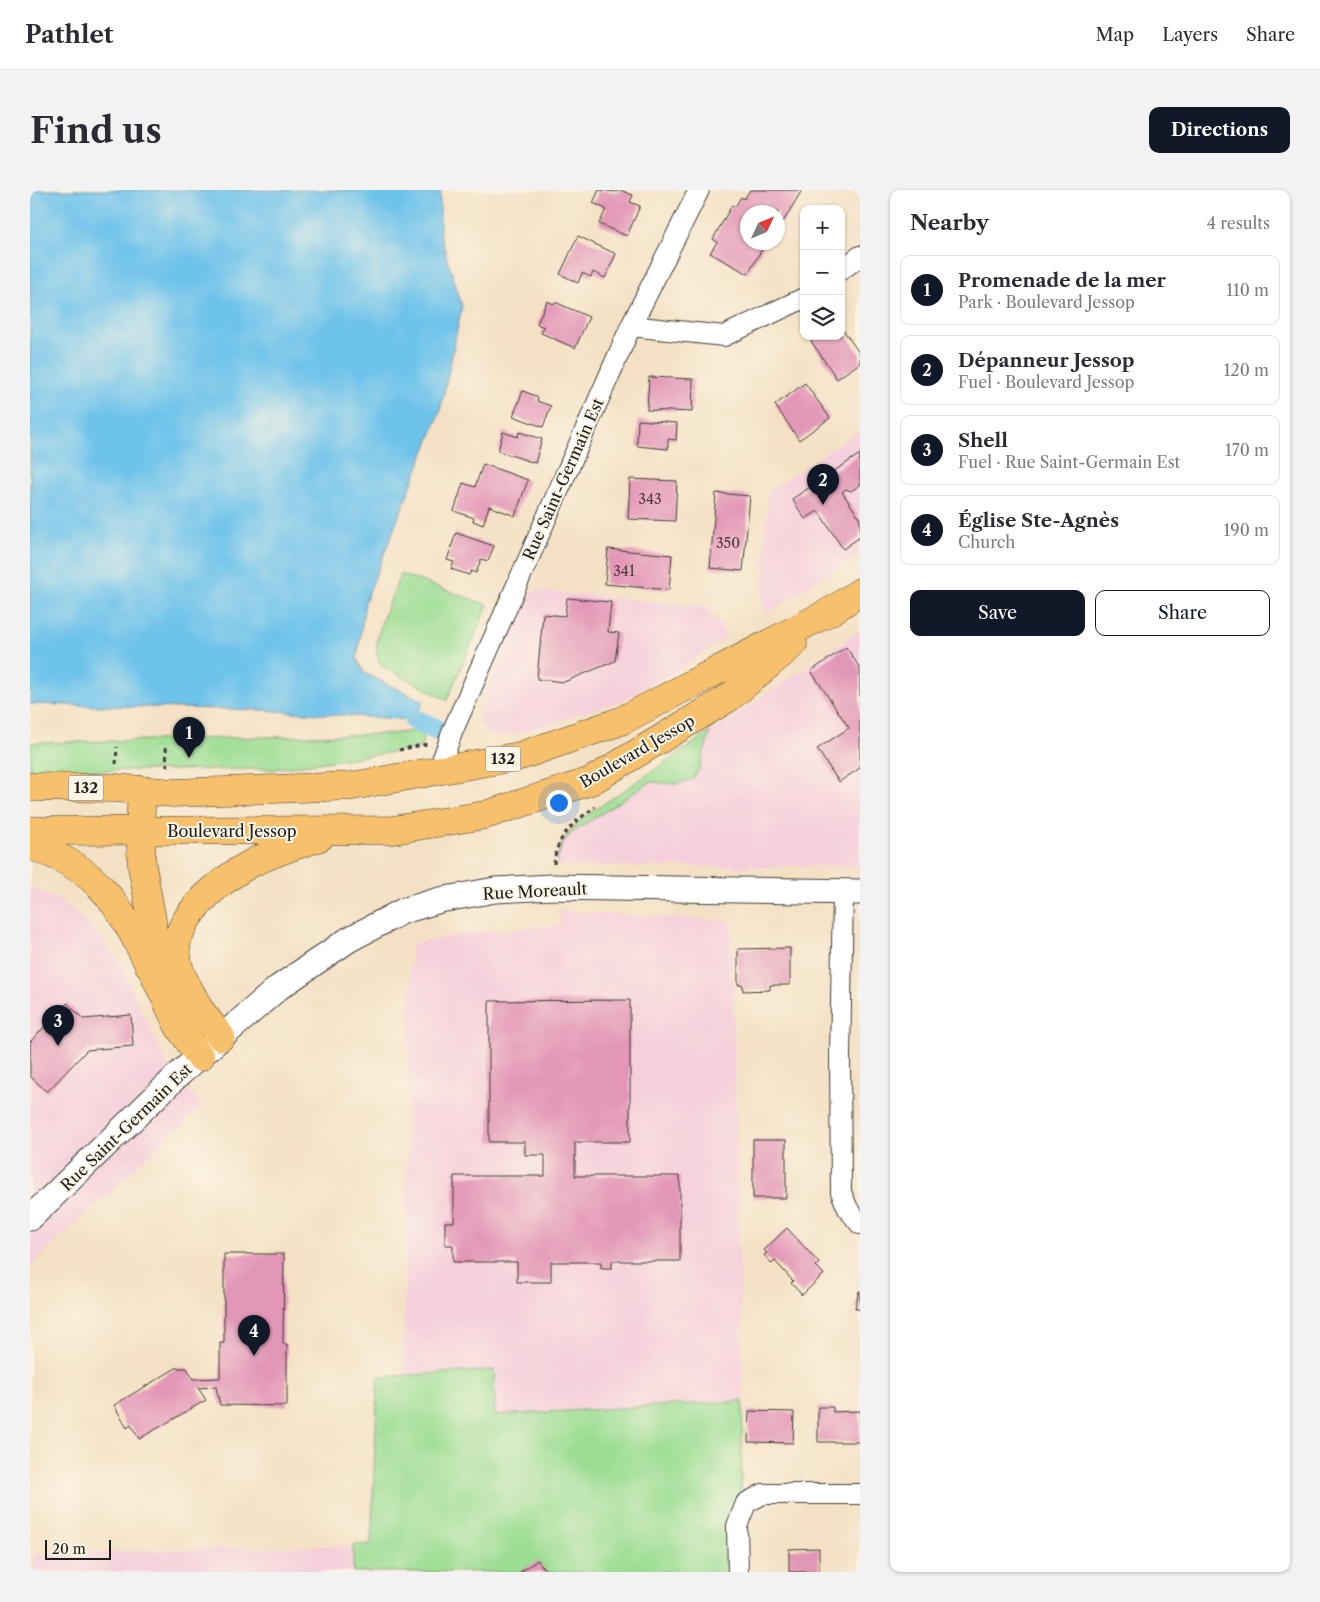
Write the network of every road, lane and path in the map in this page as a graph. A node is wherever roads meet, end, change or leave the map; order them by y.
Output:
1 (698, 190) edge
2 (860, 256) edge
3 (845, 267) edge
4 (800, 300) edge
5 (630, 326) junction
6 (860, 592) edge
7 (833, 610) junction
8 (450, 738) junction
9 (116, 747) dead end
10 (166, 747) dead end
11 (392, 752) dead end
12 (176, 766) dead end
13 (124, 767) dead end
14 (158, 767) dead end
15 (167, 767) junction
16 (438, 772) junction
17 (591, 781) junction
18 (30, 787) edge
19 (142, 790) junction
20 (140, 830) junction
21 (30, 831) edge
22 (335, 831) junction
23 (30, 846) edge
24 (552, 887) junction
25 (852, 892) edge
26 (168, 975) junction
27 (221, 1037) junction
28 (200, 1056) junction
29 (30, 1218) edge
30 (860, 1224) edge
31 (860, 1494) edge
32 (738, 1572) edge

1 - 5 street, Rue Saint-Germain Est
2 - 3 street
4 - 5 street
5 - 8 street, Rue Saint-Germain Est
6 - 7 main road, Boulevard Jessop / 132
7 - 16 main road, Boulevard Jessop / 132
7 - 17 main road, Boulevard Jessop / 132
8 - 11 path
8 - 16 street, Rue Saint-Germain Est
9 - 13 path
10 - 15 path
12 - 15 path
14 - 15 path
16 - 19 main road, Boulevard Jessop / 132
17 - 22 main road, Boulevard Jessop / 132
17 - 24 path
18 - 19 main road, 132
19 - 20 main road
20 - 21 main road, 132
20 - 22 main road, Boulevard Jessop / 132
20 - 26 main road
22 - 26 main road
23 - 26 main road
24 - 25 street, Rue Moreault
24 - 27 street, Rue Moreault
25 - 30 street
26 - 27 main road
26 - 28 main road
27 - 28 street, Rue Moreault
28 - 29 street, Rue Saint-Germain Est
31 - 32 street

